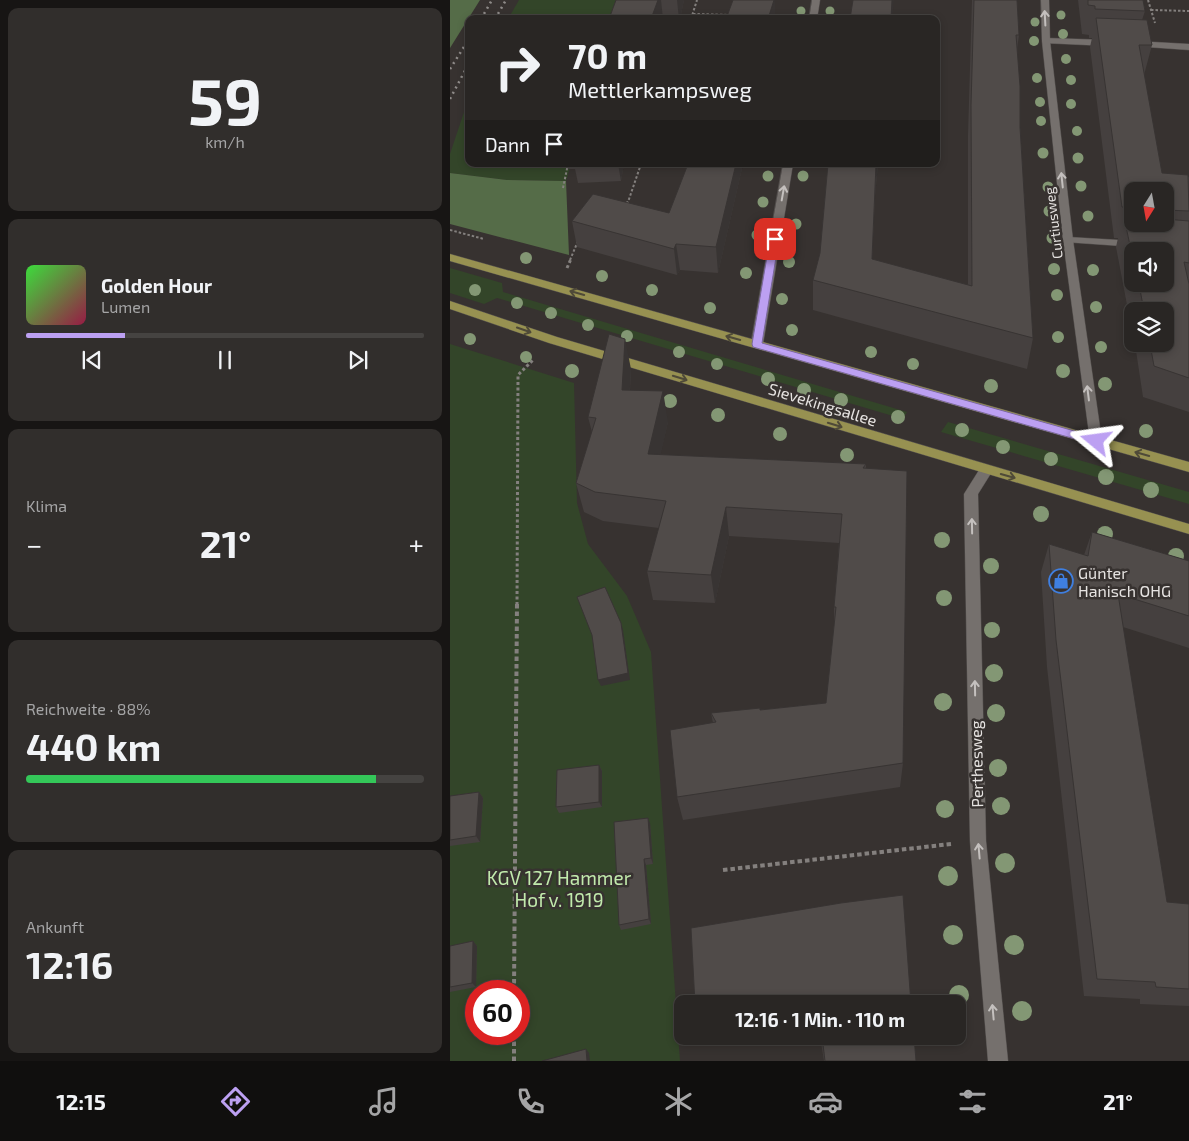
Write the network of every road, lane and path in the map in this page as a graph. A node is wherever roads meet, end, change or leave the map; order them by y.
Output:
1 (697, 0) edge
2 (816, 0) edge
3 (1044, 0) edge
4 (1151, 10) dead end
5 (1189, 11) edge
6 (693, 14) joint
7 (730, 15) edge
8 (814, 15) edge
9 (1046, 41) junction
10 (1189, 47) edge
11 (568, 167) edge
12 (640, 167) edge
13 (787, 167) edge
14 (564, 188) dead end
15 (620, 204) edge
16 (450, 230) edge
17 (579, 237) edge
18 (484, 239) dead end
19 (1068, 240) junction
20 (1124, 244) edge
21 (450, 256) edge
22 (564, 273) dead end
23 (450, 305) edge
24 (478, 314) joint
25 (553, 340) junction
26 (757, 344) junction
27 (1096, 441) junction
28 (1189, 467) edge
29 (986, 470) junction
30 (1189, 530) edge
31 (978, 841) junction
32 (723, 870) dead end
33 (514, 980) edge
34 (514, 1045) edge
35 (514, 1061) edge
36 (998, 1061) edge

1 - 6 path
2 - 8 street
9 -> 3 street, Curtiusweg
4 - 5 path
6 - 7 path
9 - 10 street
19 -> 9 street, Curtiusweg
11 - 14 path
12 - 15 path
26 -> 13 street
16 - 18 path
17 - 22 path
19 - 20 street
27 -> 19 street, Curtiusweg
26 -> 21 main road
23 - 24 main road, Sievekingsallee
24 -> 25 main road, Sievekingsallee
25 -> 29 main road, Sievekingsallee
25 - 33 path
26 - 27 main road
28 -> 27 main road
29 -> 30 main road, Sievekingsallee
31 -> 29 street, Perthesweg
31 - 32 path
36 -> 31 street, Perthesweg
34 - 35 path

